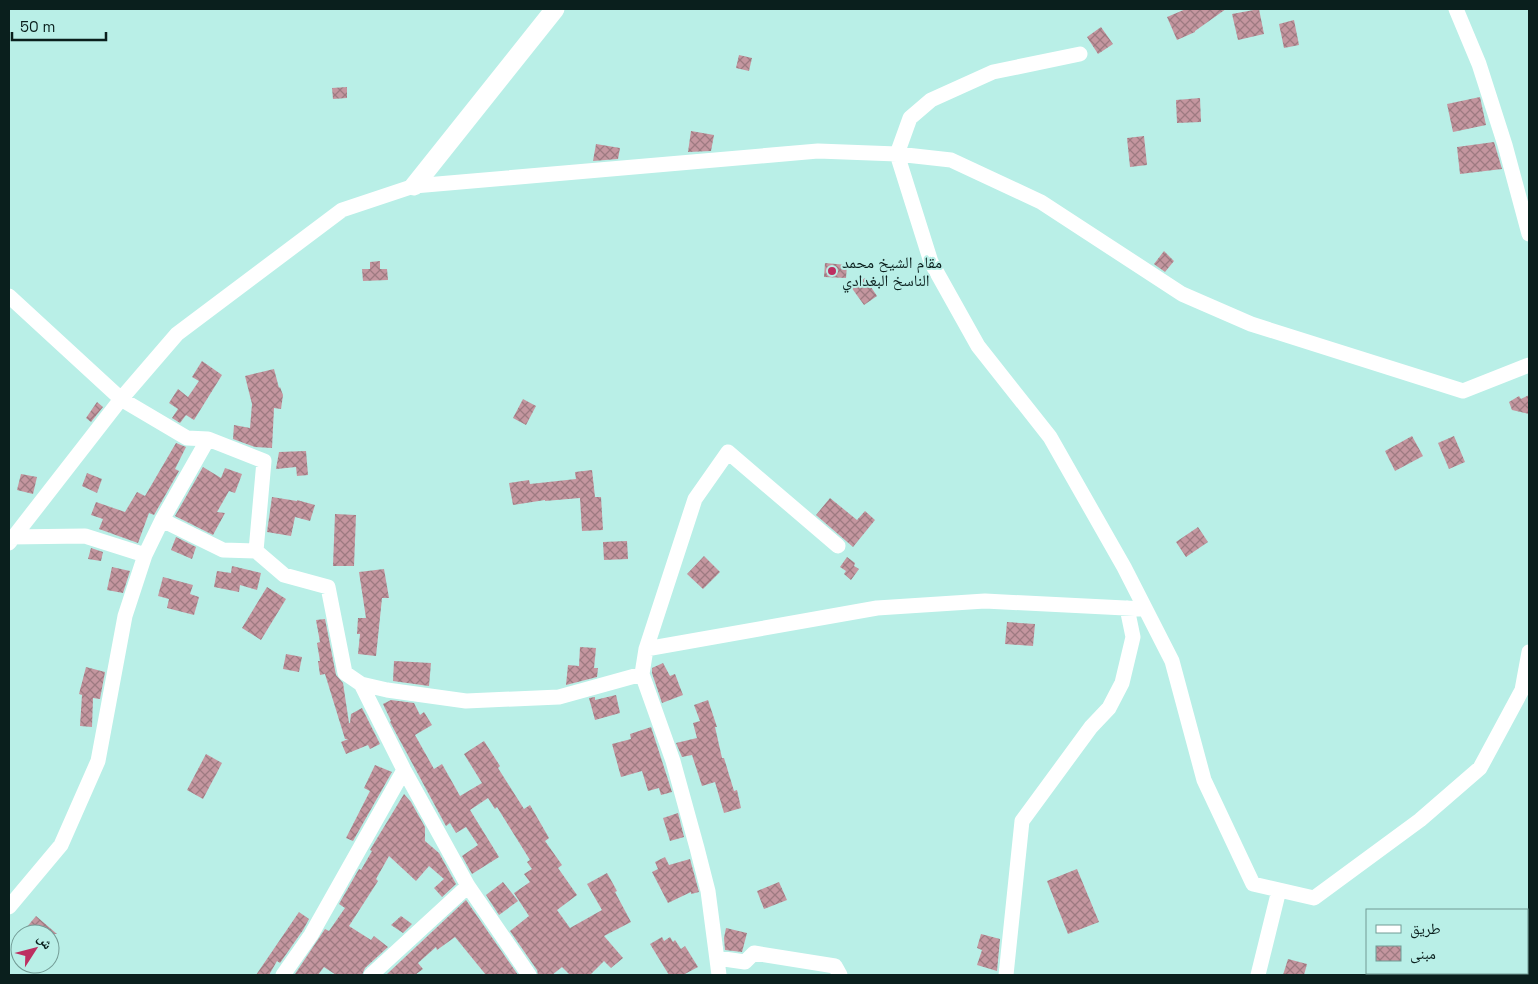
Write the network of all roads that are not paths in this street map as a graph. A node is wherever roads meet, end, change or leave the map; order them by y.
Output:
1 (555, 9) edge
2 (1456, 9) edge
3 (1080, 54) dead end
4 (897, 154) junction
5 (414, 186) junction
6 (1529, 234) edge
7 (9, 296) edge
8 (1529, 365) edge
9 (121, 399) junction
10 (208, 439) junction
11 (162, 520) junction
12 (10, 539) edge
13 (838, 546) dead end
14 (256, 551) junction
15 (145, 555) junction
16 (1128, 608) junction
17 (1145, 609) junction
18 (646, 649) junction
19 (1529, 652) edge
20 (642, 674) junction
21 (361, 684) junction
22 (404, 770) junction
23 (468, 886) junction
24 (1279, 890) junction
25 (9, 907) edge
26 (716, 958) junction
27 (283, 975) edge
28 (371, 975) edge
29 (529, 975) edge
30 (719, 975) edge
31 (840, 975) edge
32 (1006, 975) edge
33 (1258, 975) edge

1 - 5 street
2 - 6 street
3 - 4 street
4 - 5 street
4 - 8 street
4 - 17 street
5 - 9 street
7 - 9 street
9 - 10 street
9 - 12 street
10 - 11 street
10 - 14 street
11 - 14 street
11 - 15 street
12 - 15 street
13 - 18 street
14 - 21 street
15 - 25 street
16 - 17 street
16 - 18 street
16 - 32 street
17 - 24 street
18 - 20 street
19 - 24 street
20 - 21 street
20 - 26 street
21 - 22 street
22 - 23 street
22 - 27 street
23 - 28 street
23 - 29 street
24 - 33 street
26 - 30 street
26 - 31 street

